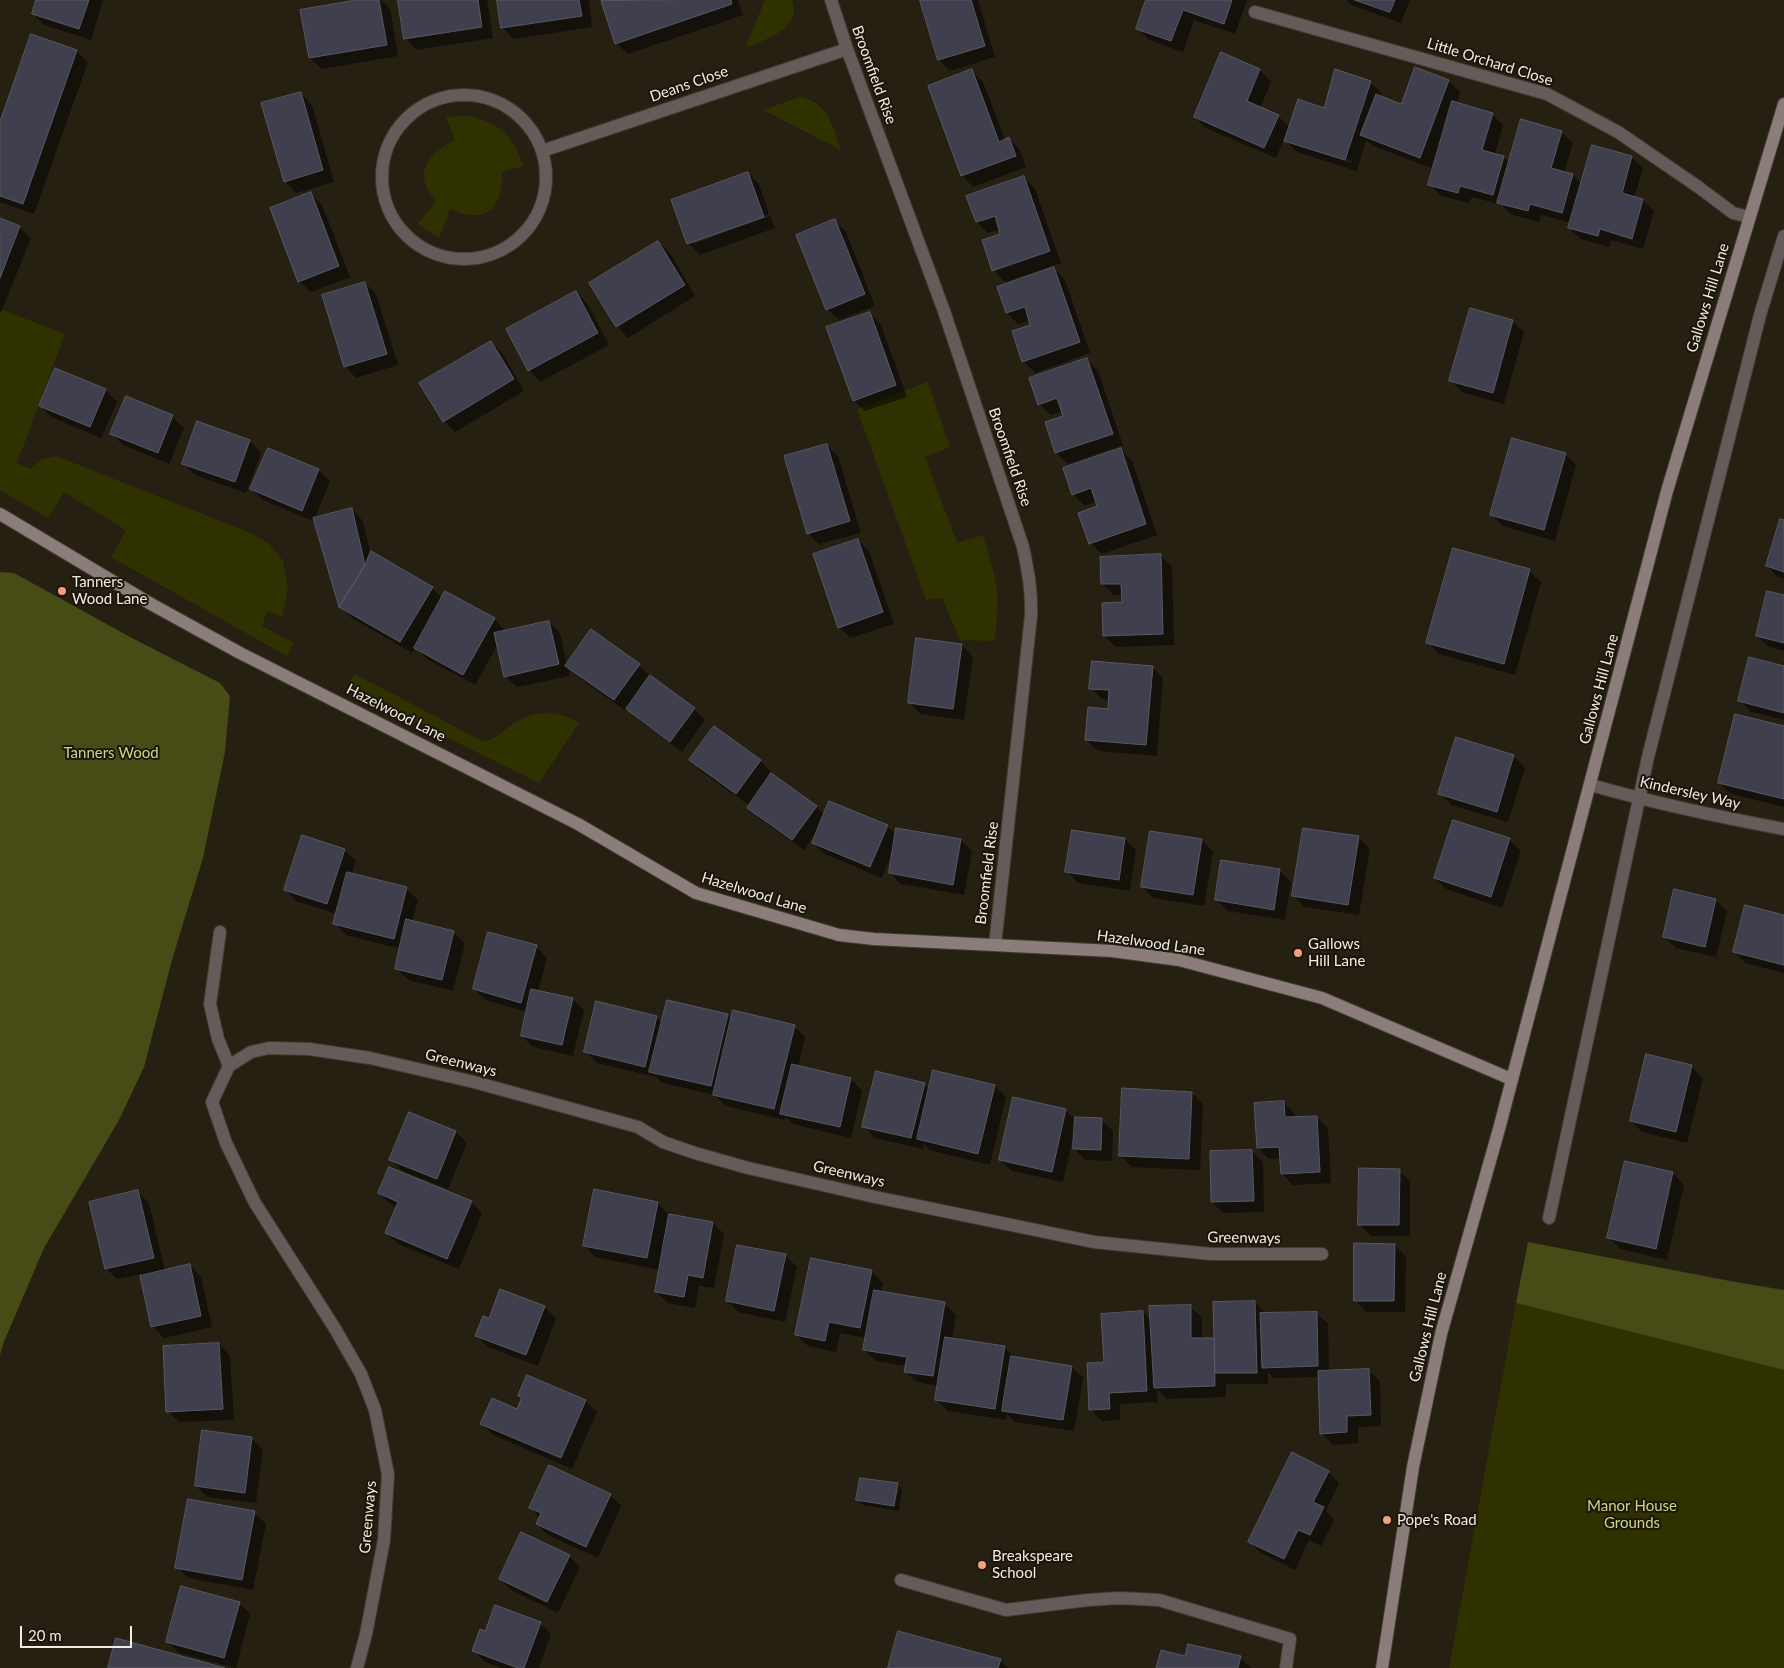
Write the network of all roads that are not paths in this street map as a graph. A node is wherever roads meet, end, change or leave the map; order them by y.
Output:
1 (831, 0) edge
2 (1254, 12) dead end
3 (847, 49) junction
4 (1784, 104) edge
5 (542, 151) junction
6 (1749, 217) junction
7 (1784, 236) edge
8 (0, 514) edge
9 (1591, 785) junction
10 (1638, 798) junction
11 (1784, 829) edge
12 (220, 932) dead end
13 (995, 945) junction
14 (229, 1066) junction
15 (1511, 1079) junction
16 (1549, 1218) dead end
17 (1322, 1254) dead end
18 (901, 1580) dead end
19 (357, 1668) edge
20 (1286, 1668) edge
21 (1382, 1668) edge

1 - 3 street, Broomfield Rise
2 - 6 street, Little Orchard Close
3 - 5 street, Deans Close
3 - 13 street, Broomfield Rise
4 - 6 street, Gallows Hill Lane
5 - 5 street
6 - 9 street, Gallows Hill Lane
7 - 10 street
8 - 13 street, Hazelwood Lane
9 - 10 street, Kindersley Way
9 - 15 street, Gallows Hill Lane
10 - 11 street, Kindersley Way
10 - 16 street
12 - 14 street
13 - 15 street, Hazelwood Lane
14 - 17 street, Greenways
14 - 19 street, Greenways
15 - 21 street, Gallows Hill Lane
18 - 20 street

